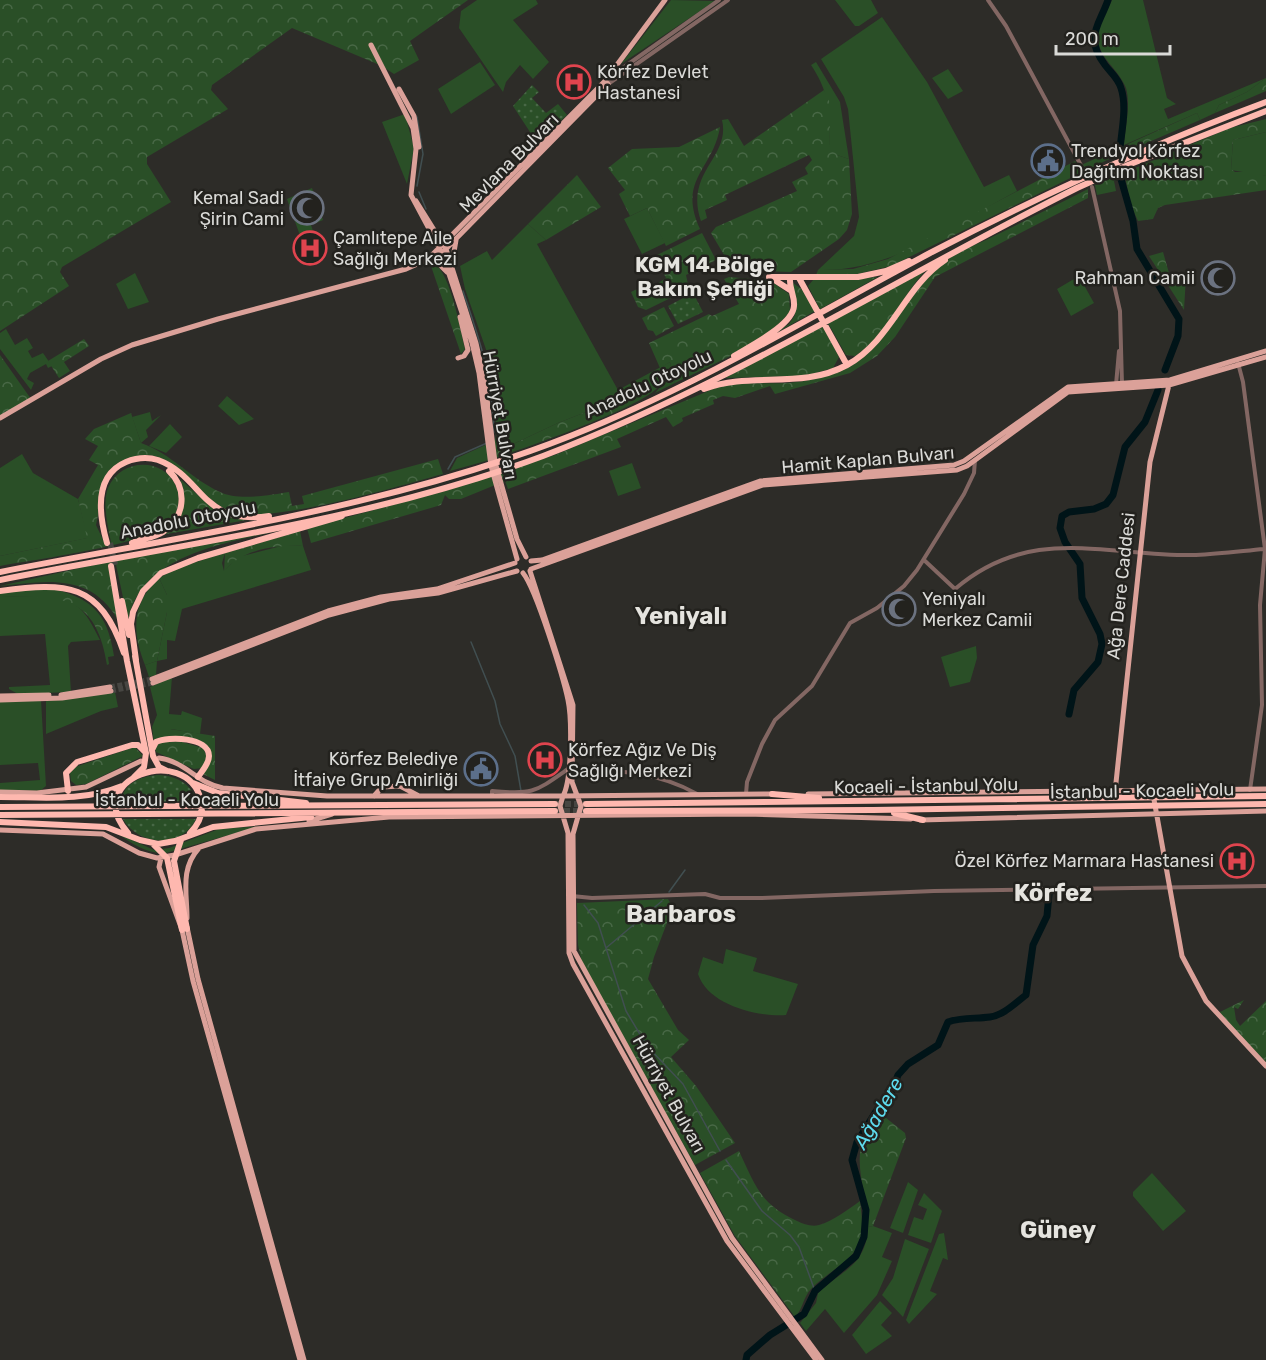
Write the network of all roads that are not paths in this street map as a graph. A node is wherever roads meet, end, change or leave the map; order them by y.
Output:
1 (665, 0) edge
2 (719, 0) edge
3 (728, 0) edge
4 (988, 0) edge
5 (371, 45) dead end
6 (377, 49) dead end
7 (607, 83) junction
8 (1266, 102) edge
9 (1266, 111) edge
10 (1084, 171) dead end
11 (1092, 187) dead end
12 (1010, 212) junction
13 (455, 235) junction
14 (436, 238) junction
15 (976, 239) junction
16 (442, 248) junction
17 (426, 261) junction
18 (450, 271) junction
19 (813, 277) junction
20 (799, 278) junction
21 (790, 279) junction
22 (790, 290) junction
23 (806, 290) junction
24 (458, 301) junction
25 (1266, 351) edge
26 (1266, 357) edge
27 (458, 358) dead end
28 (1238, 362) junction
29 (847, 365) junction
30 (481, 372) junction
31 (701, 377) junction
32 (1169, 385) junction
33 (1119, 386) junction
34 (675, 399) junction
35 (0, 418) edge
36 (974, 458) junction
37 (377, 505) junction
38 (320, 509) junction
39 (121, 548) junction
40 (1265, 549) edge
41 (1141, 550) junction
42 (528, 559) junction
43 (924, 560) junction
44 (516, 561) junction
45 (530, 570) junction
46 (0, 572) edge
47 (520, 572) junction
48 (0, 580) edge
49 (0, 591) edge
50 (136, 660) junction
51 (127, 661) junction
52 (110, 689) tunnel mouth
53 (0, 698) edge
54 (149, 752) junction
55 (159, 762) junction
56 (142, 764) junction
57 (570, 769) junction
58 (167, 771) junction
59 (135, 777) junction
60 (198, 777) junction
61 (189, 780) junction
62 (121, 789) junction
63 (1266, 789) edge
64 (68, 790) junction
65 (1250, 790) junction
66 (0, 792) edge
67 (48, 792) junction
68 (1115, 792) junction
69 (1156, 792) junction
70 (1080, 793) junction
71 (492, 794) junction
72 (697, 794) junction
73 (746, 794) junction
74 (772, 794) junction
75 (339, 796) junction
76 (374, 796) junction
77 (420, 796) junction
78 (563, 796) junction
79 (577, 796) junction
80 (1266, 796) edge
81 (0, 797) edge
82 (876, 802) junction
83 (1266, 804) edge
84 (0, 805) edge
85 (346, 806) junction
86 (586, 807) joint
87 (852, 810) junction
88 (885, 810) junction
89 (1266, 811) edge
90 (350, 813) junction
91 (335, 814) junction
92 (747, 814) junction
93 (1158, 814) junction
94 (0, 815) edge
95 (1080, 815) junction
96 (563, 816) junction
97 (578, 816) junction
98 (389, 818) junction
99 (923, 820) junction
100 (0, 822) edge
101 (296, 824) junction
102 (0, 830) edge
103 (131, 836) junction
104 (182, 840) junction
105 (148, 842) junction
106 (201, 846) junction
107 (184, 853) junction
108 (145, 855) junction
109 (161, 858) junction
110 (187, 865) junction
111 (160, 871) junction
112 (1266, 886) edge
113 (1168, 889) junction
114 (570, 896) junction
115 (180, 905) junction
116 (184, 930) junction
117 (1266, 1066) edge
118 (795, 1328) junction
119 (302, 1360) edge
120 (816, 1360) edge
121 (822, 1360) edge

1 - 7 main road
2 - 7 street, Mevlana Bulvarı
3 - 7 street, Mevlana Bulvarı
4 - 10 street
5 - 14 main road, Hürriyet Bulvarı
6 - 14 main road, Hürriyet Bulvarı
7 - 13 main road, Mevlana Bulvarı
8 - 12 highway, Anadolu Otoyolu
9 - 15 highway, Anadolu Otoyolu
11 - 33 street
12 - 19 highway
12 - 31 highway, Anadolu Otoyolu
13 - 14 main road
13 - 16 main road, Mevlana Bulvarı
13 - 18 main road
14 - 16 main road, Hürriyet Bulvarı
14 - 17 main road
15 - 29 highway
15 - 34 highway, Anadolu Otoyolu
16 - 17 main road, Mevlana Bulvarı
16 - 18 main road, Hürriyet Bulvarı
17 - 18 main road
17 - 35 main road, Mevlana Bulvarı
18 - 24 main road, Hürriyet Bulvarı
18 - 30 main road, Hürriyet Bulvarı
19 - 20 highway
19 - 23 highway
20 - 21 highway
20 - 23 highway
21 - 22 highway
21 - 22 highway
22 - 31 highway
23 - 29 highway
24 - 27 main road
24 - 30 main road, Hürriyet Bulvarı
25 - 28 main road, Hamit Kaplan Bulvarı
26 - 28 main road, Hamit Kaplan Bulvarı
28 - 32 main road, Hamit Kaplan Bulvarı
28 - 33 main road, Hamit Kaplan Bulvarı
28 - 40 street
29 - 34 highway
30 - 42 main road, Hürriyet Bulvarı
30 - 44 main road, Hürriyet Bulvarı
31 - 38 highway, Anadolu Otoyolu
32 - 33 main road, Hamit Kaplan Bulvarı
32 - 41 main road, Ağa Dere Caddesi
33 - 36 main road, Hamit Kaplan Bulvarı
34 - 37 highway, Anadolu Otoyolu
36 - 42 main road, Hamit Kaplan Bulvarı
36 - 43 street
36 - 45 main road, Hamit Kaplan Bulvarı
37 - 48 highway, Anadolu Otoyolu
37 - 50 highway
38 - 39 highway, Anadolu Otoyolu
38 - 39 highway
39 - 46 highway, Anadolu Otoyolu
40 - 41 street
40 - 65 street
41 - 43 street
41 - 68 main road, Ağa Dere Caddesi
42 - 44 main road, Hamit Kaplan Bulvarı
42 - 45 main road, Hürriyet Bulvarı
43 - 73 street
44 - 47 main road, Hürriyet Bulvarı
44 - 47 main road, Hamit Kaplan Bulvarı
45 - 47 main road, Hamit Kaplan Bulvarı
45 - 57 main road, Hürriyet Bulvarı
47 - 57 main road, Hürriyet Bulvarı
49 - 51 highway
50 - 51 highway
50 - 54 highway
51 - 54 highway
52 - 53 main road
54 - 55 highway
54 - 56 highway
54 - 60 highway
54 - 64 highway
55 - 58 highway
55 - 60 main road
55 - 75 main road
56 - 59 highway
56 - 64 main road
56 - 67 main road
57 - 71 street
57 - 72 street
57 - 78 main road, Hürriyet Bulvarı
57 - 79 main road, Hürriyet Bulvarı
58 - 59 highway
58 - 61 highway
59 - 62 highway
60 - 75 main road
61 - 85 highway
61 - 104 highway
62 - 81 highway
62 - 103 highway
63 - 65 main road
64 - 67 main road
65 - 69 main road
66 - 67 main road
68 - 69 main road
68 - 70 main road
69 - 93 main road
70 - 74 main road
70 - 95 main road
71 - 77 main road
71 - 78 main road
72 - 73 main road
72 - 79 main road
73 - 74 main road
74 - 82 highway
75 - 76 main road
76 - 77 main road
76 - 77 main road
78 - 79 main road
78 - 96 main road, Hürriyet Bulvarı
79 - 97 main road, Hürriyet Bulvarı
80 - 82 highway, Kocaeli - İstanbul Yolu
82 - 86 highway, Kocaeli - İstanbul Yolu
83 - 88 highway, İstanbul - Kocaeli Yolu
84 - 85 highway
85 - 90 highway, İstanbul - Kocaeli Yolu
86 - 87 highway, İstanbul - Kocaeli Yolu
87 - 88 highway, İstanbul - Kocaeli Yolu
87 - 92 highway
88 - 99 highway
89 - 93 main road
90 - 91 highway, İstanbul - Kocaeli Yolu
90 - 98 main road
91 - 94 highway, İstanbul - Kocaeli Yolu
91 - 101 main road
91 - 104 highway
92 - 97 main road
92 - 99 main road
93 - 95 main road
93 - 113 main road
95 - 99 main road
96 - 97 main road
96 - 98 main road
96 - 114 main road, Hürriyet Bulvarı
97 - 114 main road, Hürriyet Bulvarı
98 - 101 main road
100 - 103 highway
101 - 106 main road
102 - 108 main road
103 - 105 highway
104 - 105 highway
104 - 115 highway
105 - 115 highway
106 - 107 main road
106 - 110 main road
107 - 109 main road
107 - 110 main road
108 - 109 main road
108 - 111 main road
109 - 111 main road
110 - 116 main road
111 - 116 main road
112 - 113 street
113 - 114 street
113 - 117 main road
114 - 118 main road, Hürriyet Bulvarı
115 - 116 highway
116 - 119 main road
118 - 120 main road, Hürriyet Bulvarı
118 - 121 main road, Hürriyet Bulvarı

